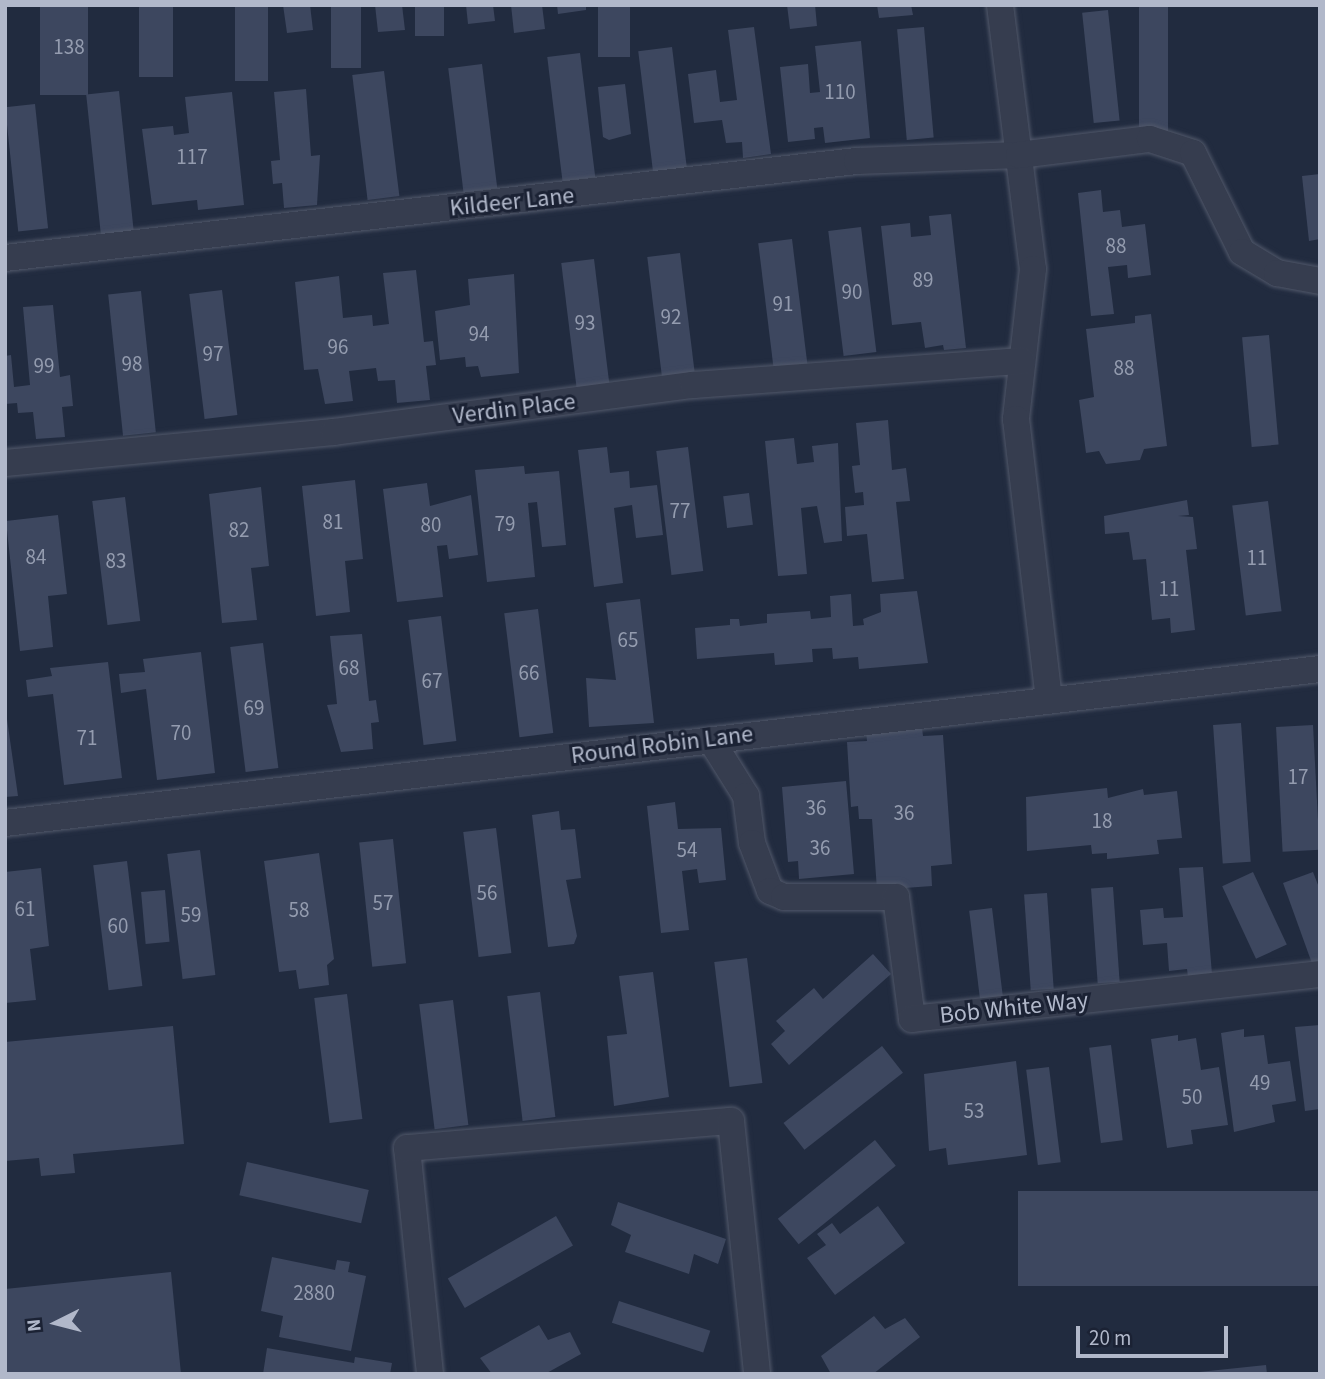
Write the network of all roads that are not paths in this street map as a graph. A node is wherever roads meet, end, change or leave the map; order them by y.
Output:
1 (1000, 5) edge
2 (1019, 155) junction
3 (5, 258) edge
4 (1320, 281) edge
5 (1022, 361) junction
6 (5, 463) edge
7 (1320, 669) edge
8 (1049, 700) junction
9 (711, 740) junction
10 (5, 823) edge
11 (1320, 974) edge
12 (430, 1374) edge
13 (757, 1374) edge

1 - 2 lane
2 - 3 lane, Kildeer Lane
2 - 4 lane, Kildeer Lane
2 - 5 lane
5 - 6 lane, Verdin Place
5 - 8 lane
7 - 8 lane, Round Robin Lane
8 - 9 lane, Round Robin Lane
9 - 10 lane, Round Robin Lane
9 - 11 lane, Bob White Way
12 - 13 lane

